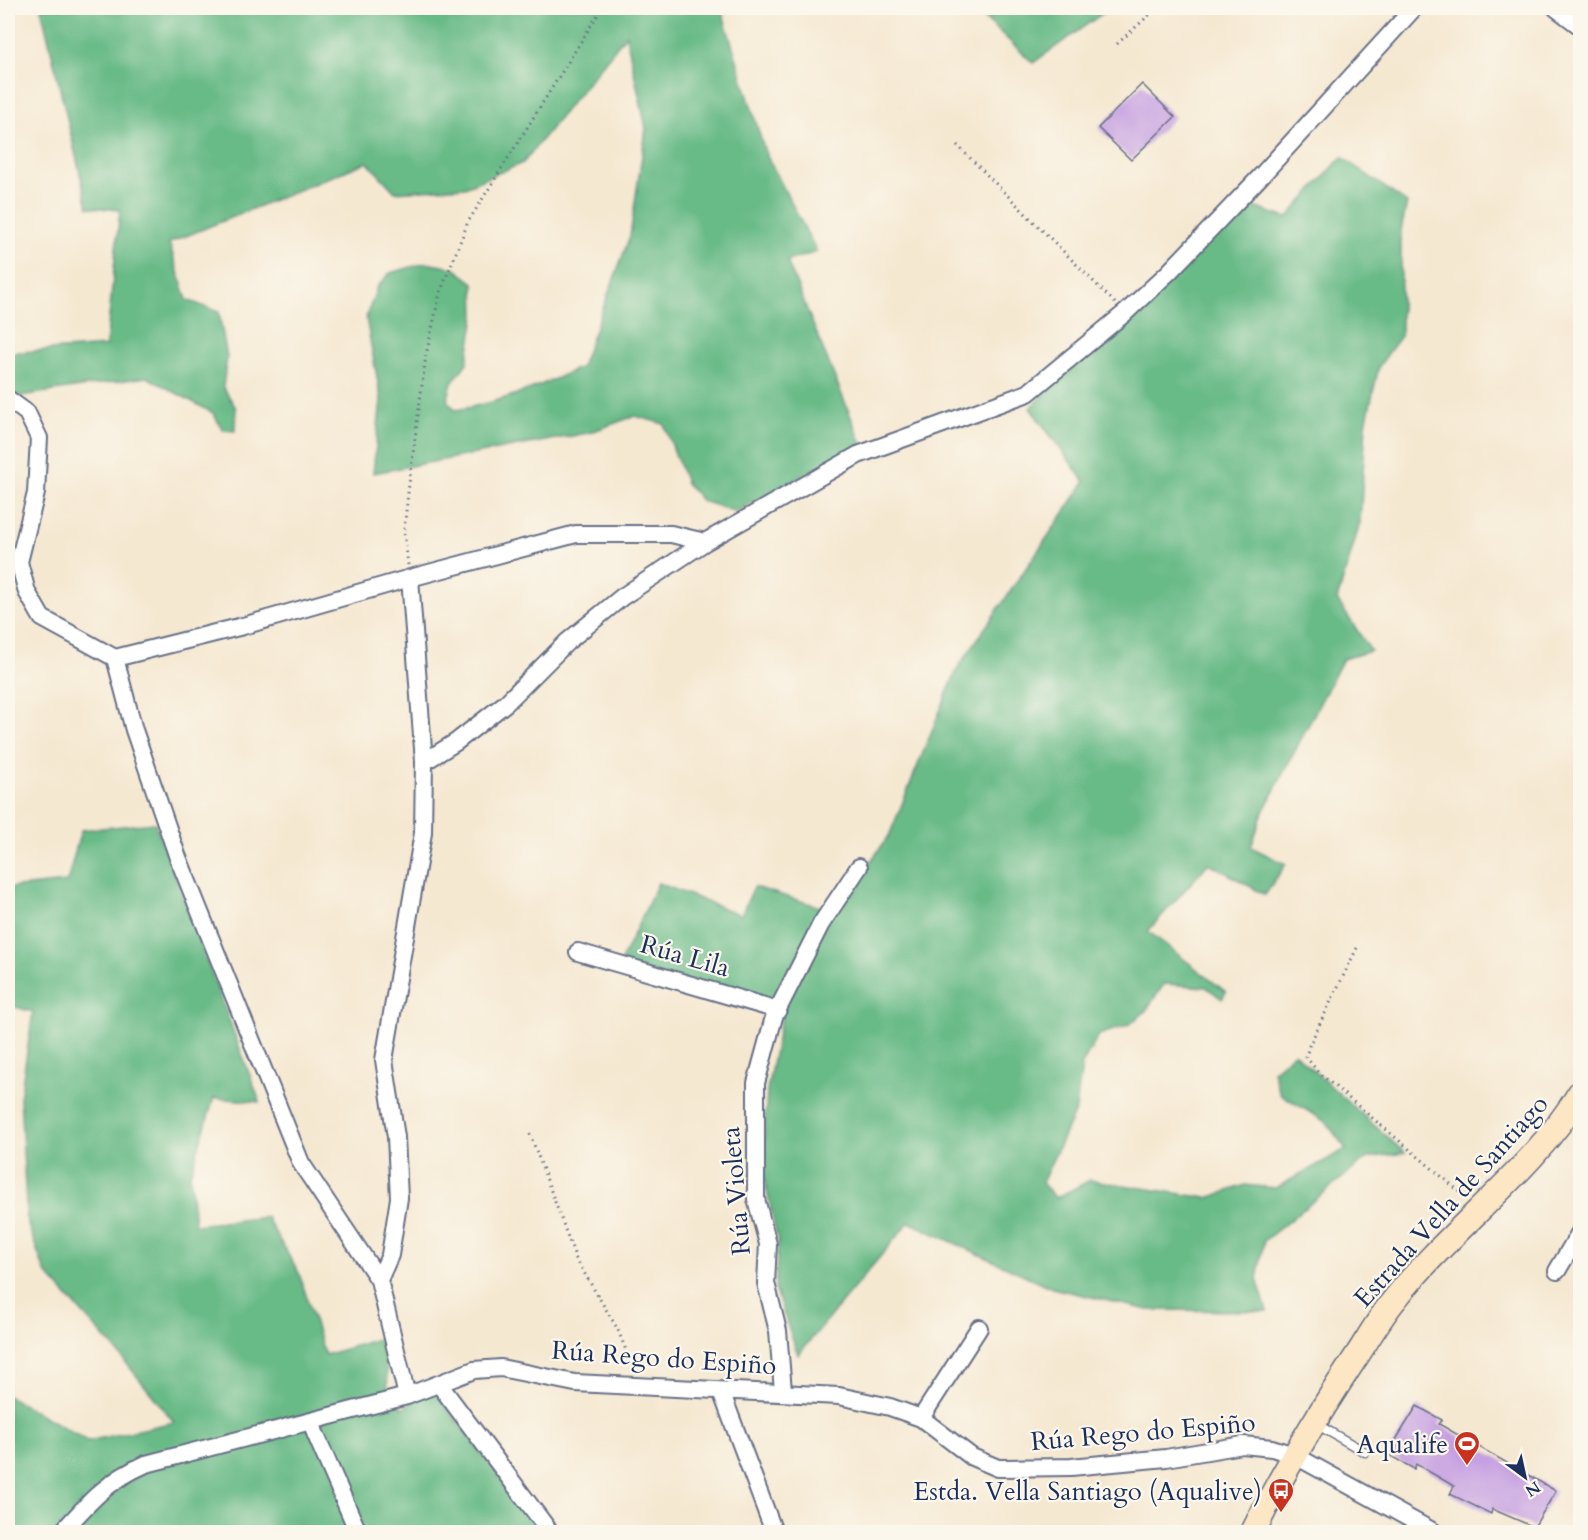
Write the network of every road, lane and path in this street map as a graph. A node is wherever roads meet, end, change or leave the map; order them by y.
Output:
1 (602, 8) edge
2 (1157, 8) edge
3 (1414, 8) edge
4 (1556, 8) edge
5 (1581, 26) edge
6 (1117, 45) dead end
7 (957, 145) dead end
8 (1125, 313) junction
9 (8, 399) edge
10 (705, 542) junction
11 (410, 578) junction
12 (115, 658) junction
13 (424, 762) junction
14 (860, 867) dead end
15 (1357, 948) dead end
16 (578, 952) dead end
17 (778, 1010) junction
18 (1576, 1107) edge
19 (530, 1134) dead end
20 (1479, 1208) junction
21 (1581, 1232) edge
22 (1557, 1271) dead end
23 (379, 1280) junction
24 (979, 1328) dead end
25 (439, 1383) junction
26 (642, 1387) junction
27 (721, 1391) junction
28 (783, 1391) junction
29 (407, 1396) junction
30 (921, 1419) junction
31 (312, 1422) junction
32 (1313, 1422) junction
33 (1365, 1452) dead end
34 (1294, 1455) junction
35 (547, 1528) dead end
36 (62, 1533) edge
37 (358, 1533) edge
38 (774, 1533) edge
39 (1253, 1533) edge
40 (1434, 1533) edge

1 - 11 path
2 - 6 path
3 - 8 street
4 - 5 street
7 - 8 path
8 - 10 street
9 - 12 street
10 - 11 street
10 - 13 street
11 - 12 street
11 - 13 street
12 - 23 street
13 - 23 street
14 - 17 street, Rúa Violeta
15 - 20 path
16 - 17 street, Rúa Lila
17 - 28 street, Rúa Violeta
18 - 20 main road, Estrada Vella de Santiago
19 - 26 path
20 - 32 main road, Estrada Vella de Santiago
21 - 22 street
23 - 29 street
24 - 30 street
25 - 26 street, Rúa Rego do Espiño
25 - 29 street, Rúa Rego do Espiño
25 - 35 street
26 - 27 street, Rúa Rego do Espiño
27 - 28 street, Rúa Rego do Espiño
27 - 38 street
28 - 30 street, Rúa Rego do Espiño
29 - 31 street, Rúa Rego do Espiño
30 - 34 street, Rúa Rego do Espiño
31 - 36 street, Rúa Rego do Espiño
31 - 37 street
32 - 33 lane
32 - 34 main road, Estrada Vella de Santiago
34 - 39 main road, Estrada Vella de Santiago
34 - 40 street, Rúa Rego do Espiño

